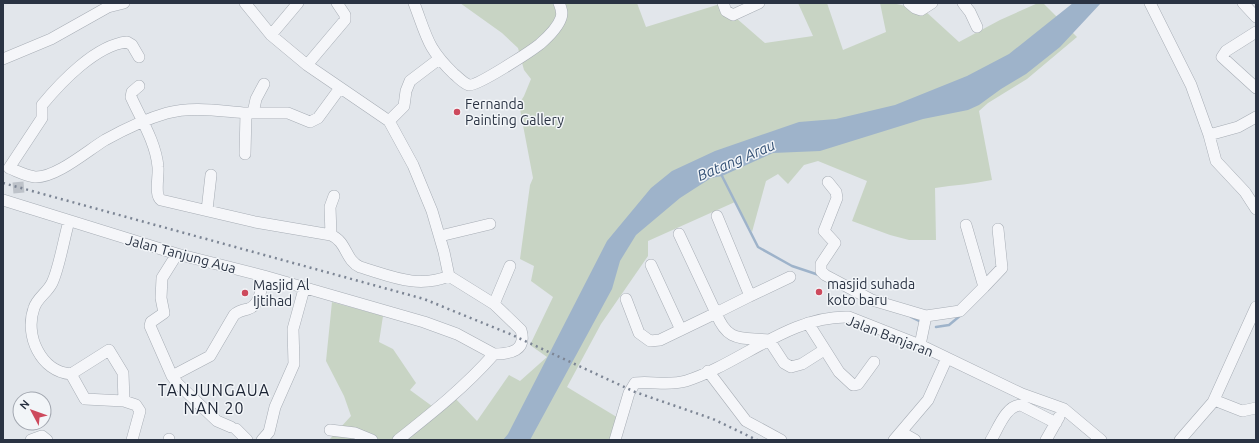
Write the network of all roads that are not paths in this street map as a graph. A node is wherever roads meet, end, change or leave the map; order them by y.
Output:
1 (124, 3) edge
2 (245, 3) edge
3 (298, 3) edge
4 (337, 3) edge
5 (414, 3) edge
6 (559, 3) edge
7 (723, 3) edge
8 (759, 3) edge
9 (909, 3) edge
10 (932, 3) edge
11 (963, 3) edge
12 (1150, 3) edge
13 (1242, 3) edge
14 (1256, 17) edge
15 (977, 27) dead end
16 (1256, 32) edge
17 (271, 35) junction
18 (139, 57) dead end
19 (3, 59) edge
20 (439, 59) junction
21 (307, 65) junction
22 (264, 84) dead end
23 (139, 86) dead end
24 (340, 88) junction
25 (1256, 88) edge
26 (250, 113) junction
27 (1256, 117) edge
28 (389, 121) junction
29 (143, 123) junction
30 (1209, 135) junction
31 (245, 154) dead end
32 (6, 167) edge
33 (211, 175) dead end
34 (828, 182) dead end
35 (19, 193) junction
36 (334, 196) dead end
37 (3, 200) edge
38 (1256, 209) edge
39 (207, 210) junction
40 (717, 216) dead end
41 (69, 221) junction
42 (490, 224) dead end
43 (966, 225) dead end
44 (998, 229) dead end
45 (679, 234) dead end
46 (331, 235) junction
47 (440, 236) junction
48 (177, 254) junction
49 (651, 265) dead end
50 (510, 266) dead end
51 (264, 276) junction
52 (449, 276) junction
53 (790, 277) dead end
54 (984, 287) junction
55 (304, 288) junction
56 (750, 296) junction
57 (626, 299) dead end
58 (494, 304) junction
59 (1256, 307) edge
60 (716, 313) junction
61 (925, 319) junction
62 (808, 323) junction
63 (681, 330) junction
64 (769, 340) junction
65 (921, 341) junction
66 (824, 350) junction
67 (494, 354) junction
68 (947, 358) junction
69 (874, 362) dead end
70 (708, 371) junction
71 (71, 374) junction
72 (172, 376) junction
73 (124, 400) junction
74 (1214, 400) junction
75 (1256, 408) edge
76 (1064, 409) junction
77 (1056, 423) junction
78 (330, 430) dead end
79 (898, 436) edge
80 (31, 440) edge
81 (47, 440) edge
82 (132, 440) edge
83 (247, 440) edge
84 (262, 440) edge
85 (372, 440) edge
86 (398, 440) edge
87 (615, 440) edge
88 (781, 440) edge
89 (915, 440) edge
90 (991, 440) edge
91 (1046, 440) edge
92 (1101, 440) edge
93 (1180, 440) edge

1 - 19 street
2 - 17 street
3 - 17 street
4 - 21 street
5 - 20 street
6 - 20 street
7 - 8 street
9 - 10 street
11 - 15 street
12 - 30 street
13 - 14 street
16 - 25 street
17 - 21 street
18 - 32 street
20 - 28 street
21 - 24 street
22 - 26 street
23 - 29 street
24 - 26 street
24 - 28 street
26 - 29 street
26 - 31 street
27 - 30 street
28 - 47 street
29 - 32 street
29 - 39 street
30 - 38 street
32 - 35 street
33 - 39 street
34 - 61 street
35 - 37 street, Jalan Tanjung Aua
35 - 41 street, Jalan Tanjung Aua
36 - 46 street
39 - 46 street
40 - 56 street
41 - 48 street, Jalan Tanjung Aua
41 - 71 street
42 - 47 street
43 - 54 street
44 - 54 street
45 - 60 street
46 - 52 street
47 - 52 street
48 - 51 street, Jalan Tanjung Aua
48 - 72 street
49 - 63 street
50 - 58 street
51 - 55 street, Jalan Tanjung Aua
51 - 72 street
52 - 58 street
53 - 56 street
54 - 61 street
55 - 67 street, Jalan Tanjung Aua
55 - 84 street
56 - 60 street
57 - 63 street
58 - 67 street
59 - 74 street
60 - 63 street
60 - 64 street
61 - 65 street
62 - 64 street, Jalan Banjaran
62 - 65 street, Jalan Banjaran
62 - 66 street
64 - 66 street
64 - 70 street, Jalan Banjaran
65 - 68 street, Jalan Banjaran
66 - 69 street
67 - 86 street
68 - 76 street, Jalan Banjaran
68 - 79 street
70 - 87 street, Jalan Banjaran
70 - 88 street
71 - 73 street
71 - 73 street
72 - 83 street
73 - 82 street
74 - 75 street
74 - 93 street
76 - 77 street
76 - 92 street, Jalan Banjaran
77 - 90 street
77 - 91 street
78 - 85 street
79 - 89 street
80 - 81 street

